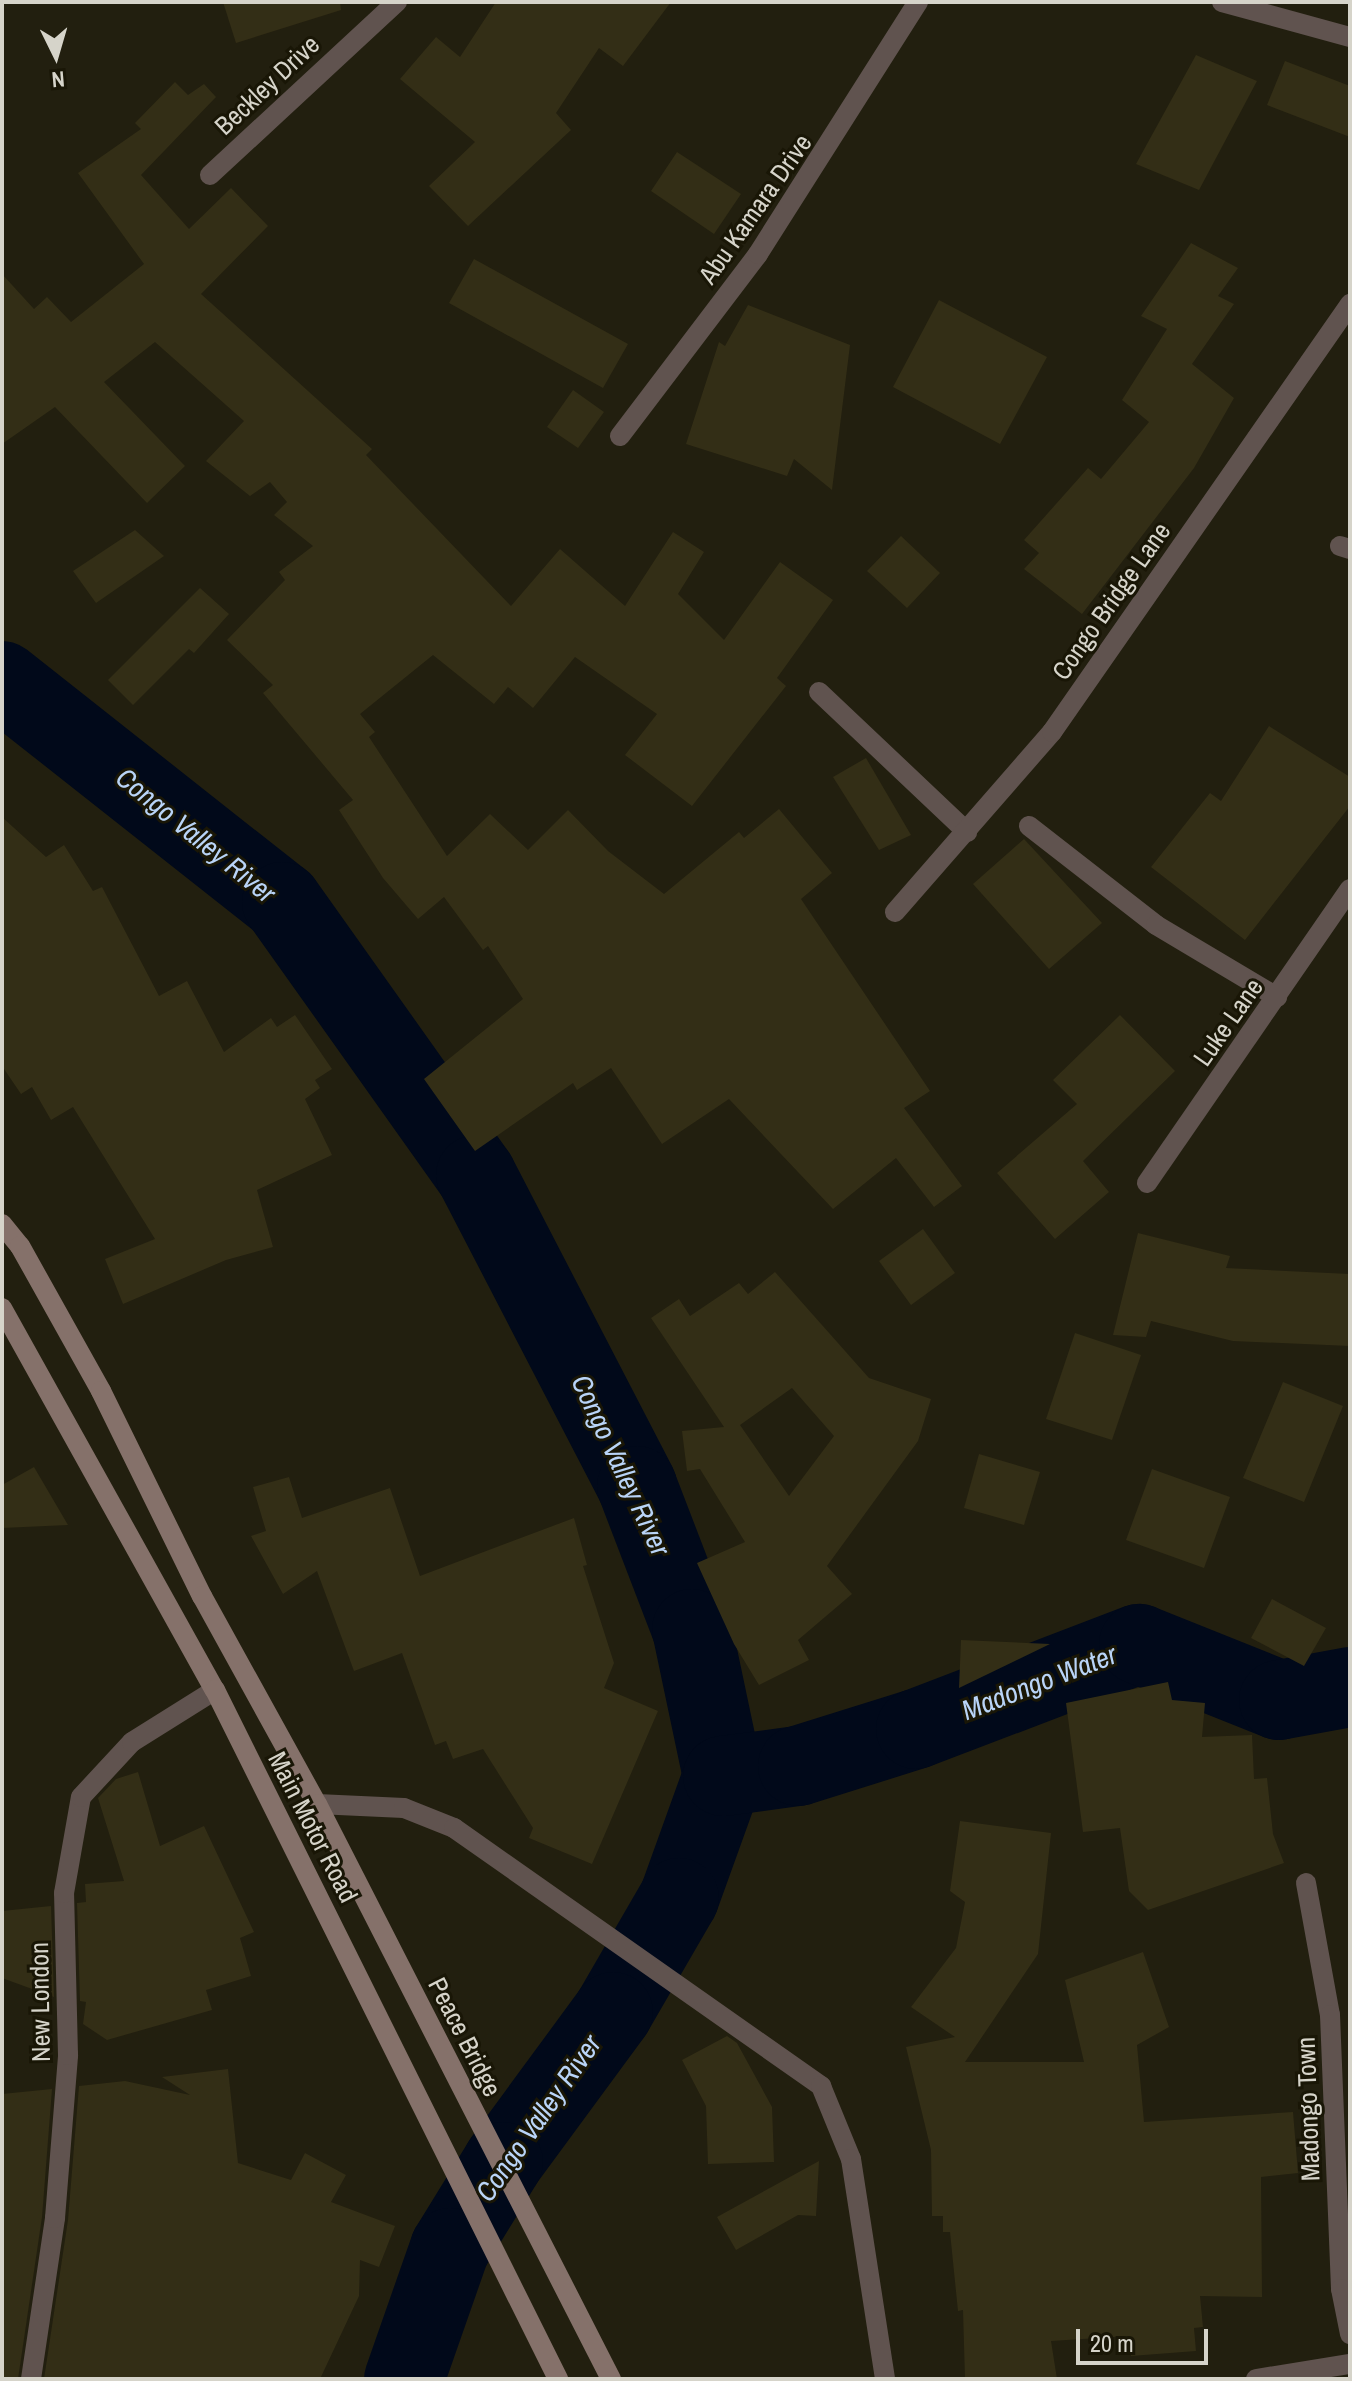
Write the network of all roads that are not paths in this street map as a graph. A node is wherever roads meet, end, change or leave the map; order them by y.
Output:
1 (397, 2) edge
2 (918, 2) edge
3 (1222, 2) edge
4 (1350, 37) edge
5 (210, 175) dead end
6 (1350, 304) edge
7 (620, 436) dead end
8 (819, 692) dead end
9 (1029, 826) dead end
10 (967, 832) junction
11 (1350, 889) edge
12 (895, 912) dead end
13 (1277, 997) junction
14 (1147, 1183) dead end
15 (2, 1224) edge
16 (2, 1308) edge
17 (215, 1690) junction
18 (317, 1804) junction
19 (1306, 1883) dead end
20 (383, 1933) joint
21 (1350, 2334) edge
22 (1350, 2364) edge
23 (31, 2379) edge
24 (558, 2379) edge
25 (611, 2379) edge
26 (885, 2379) edge
27 (1256, 2379) edge

1 - 5 street, Beckley Drive
2 - 7 street, Abu Kamara Drive
3 - 4 street
6 - 10 street, Congo Bridge Lane
8 - 10 street
9 - 13 street
10 - 12 street, Congo Bridge Lane
11 - 13 street, Luke Lane
13 - 14 street, Luke Lane
15 - 18 main road, Main Motor Road
16 - 17 main road, Main Motor Road
17 - 23 street, New London
17 - 24 main road, Main Motor Road
18 - 20 main road, Main Motor Road
18 - 26 street
19 - 21 street, Madongo Town
20 - 25 main road, Peace Bridge
22 - 27 street

